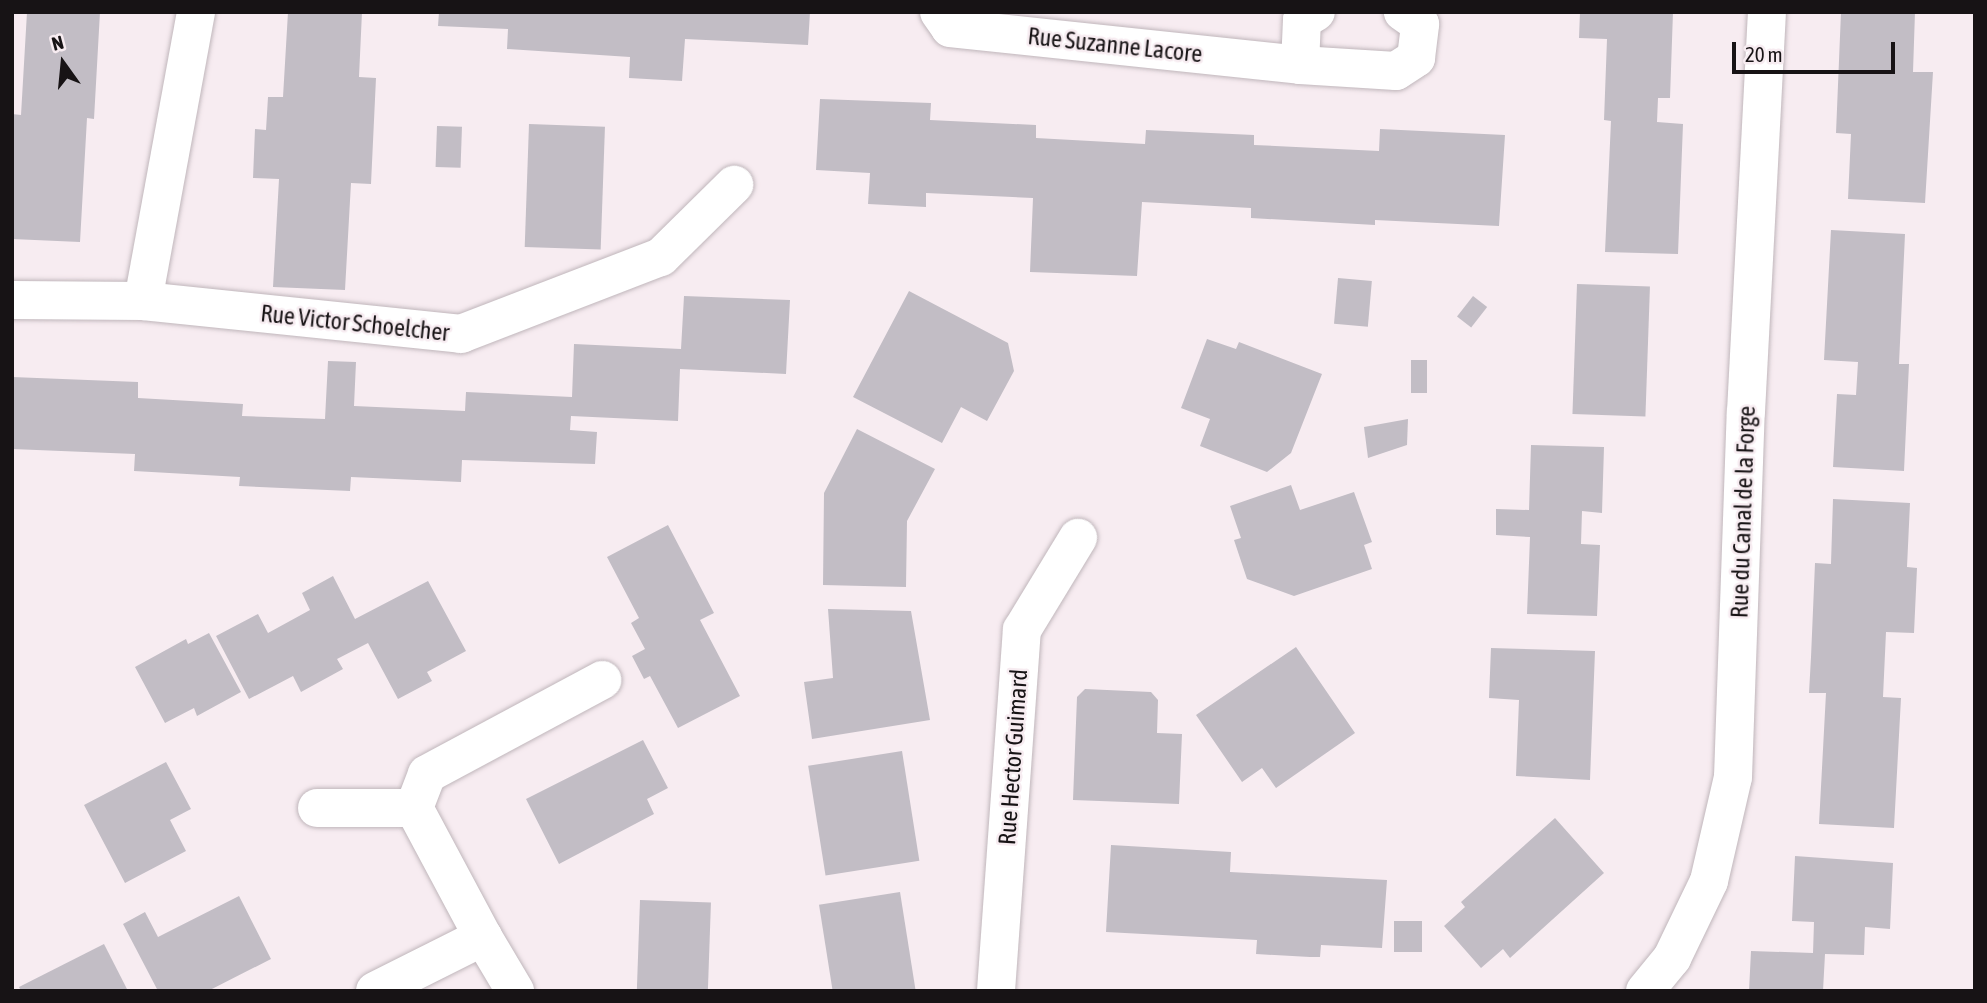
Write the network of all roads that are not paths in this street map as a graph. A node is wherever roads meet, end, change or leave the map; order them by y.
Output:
1 (195, 12) edge
2 (939, 12) edge
3 (1316, 12) edge
4 (1403, 12) edge
5 (1767, 12) edge
6 (1300, 65) junction
7 (734, 185) dead end
8 (13, 300) edge
9 (143, 302) junction
10 (1078, 538) dead end
11 (603, 680) dead end
12 (317, 808) dead end
13 (414, 808) junction
14 (483, 937) junction
15 (375, 991) edge
16 (515, 991) edge
17 (996, 991) edge
18 (1646, 991) edge

1 - 9 street
2 - 6 street, Rue Suzanne Lacore
3 - 6 street
4 - 6 street, Rue Suzanne Lacore
5 - 18 street, Rue du Canal de la Forge
7 - 9 street, Rue Victor Schoelcher
8 - 9 street, Rue Victor Schoelcher
10 - 17 street, Rue Hector Guimard
11 - 13 street
12 - 13 street
13 - 14 street
14 - 15 street
14 - 16 street

